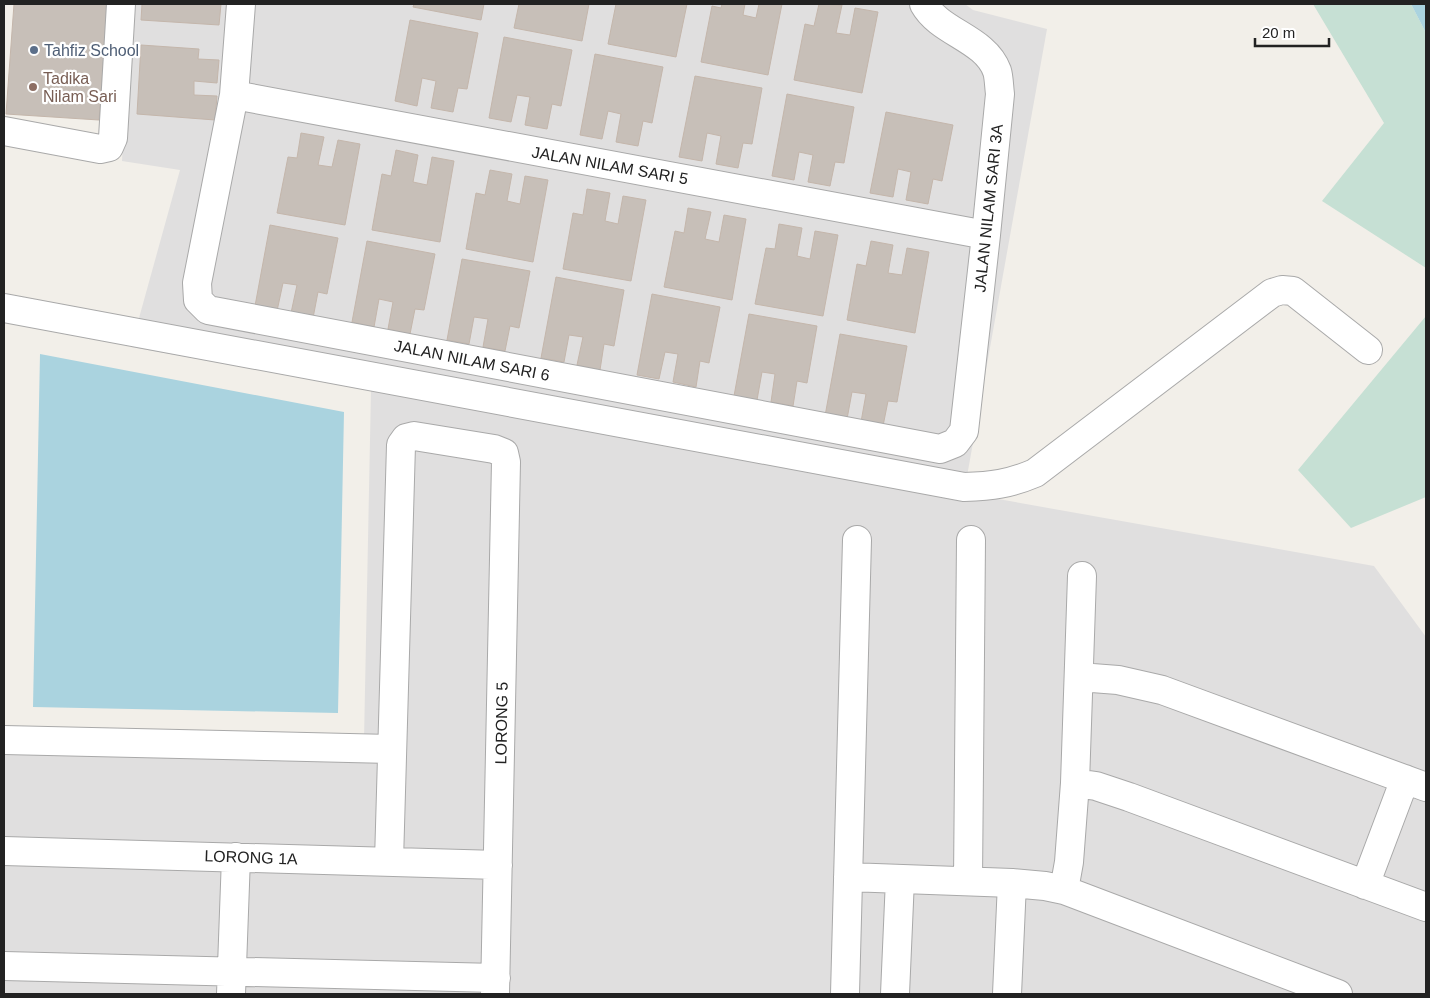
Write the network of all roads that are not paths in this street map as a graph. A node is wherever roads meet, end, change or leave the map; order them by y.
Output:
1 (121, 4) edge
2 (241, 4) edge
3 (924, 4) edge
4 (234, 96) junction
5 (4, 131) edge
6 (986, 235) junction
7 (4, 308) edge
8 (1368, 350) dead end
9 (955, 443) joint
10 (857, 540) dead end
11 (971, 540) dead end
12 (1082, 576) dead end
13 (1079, 677) junction
14 (4, 740) edge
15 (391, 749) junction
16 (1075, 783) junction
17 (1415, 783) edge
18 (4, 850) edge
19 (236, 857) junction
20 (389, 861) junction
21 (498, 865) junction
22 (848, 877) junction
23 (900, 879) junction
24 (968, 881) junction
25 (1012, 883) junction
26 (1365, 885) junction
27 (1064, 890) junction
28 (1426, 907) edge
29 (4, 966) edge
30 (231, 983) edge
31 (496, 986) edge
32 (845, 994) edge
33 (895, 994) edge
34 (1009, 994) edge
35 (1338, 994) edge

1 - 5 street
2 - 4 street, JALAN NILAM SARI 6
3 - 6 street, JALAN NILAM SARI 3A
4 - 6 street, JALAN NILAM SARI 5
4 - 9 street, JALAN NILAM SARI 6
6 - 9 street, JALAN NILAM SARI 3A
7 - 8 street
10 - 22 street
11 - 24 street
12 - 13 street
13 - 16 street
13 - 17 street
14 - 15 street
15 - 20 street
15 - 21 street, LORONG 5
16 - 26 street
16 - 27 street
17 - 26 street
18 - 19 street, LORONG 1A
19 - 20 street, LORONG 1A
19 - 30 street
20 - 21 street, LORONG 1A
21 - 31 street, LORONG 5
22 - 23 street
22 - 32 street
23 - 24 street
23 - 33 street
24 - 25 street
25 - 27 street
25 - 34 street
26 - 28 street
27 - 35 street
29 - 30 street
30 - 31 street

